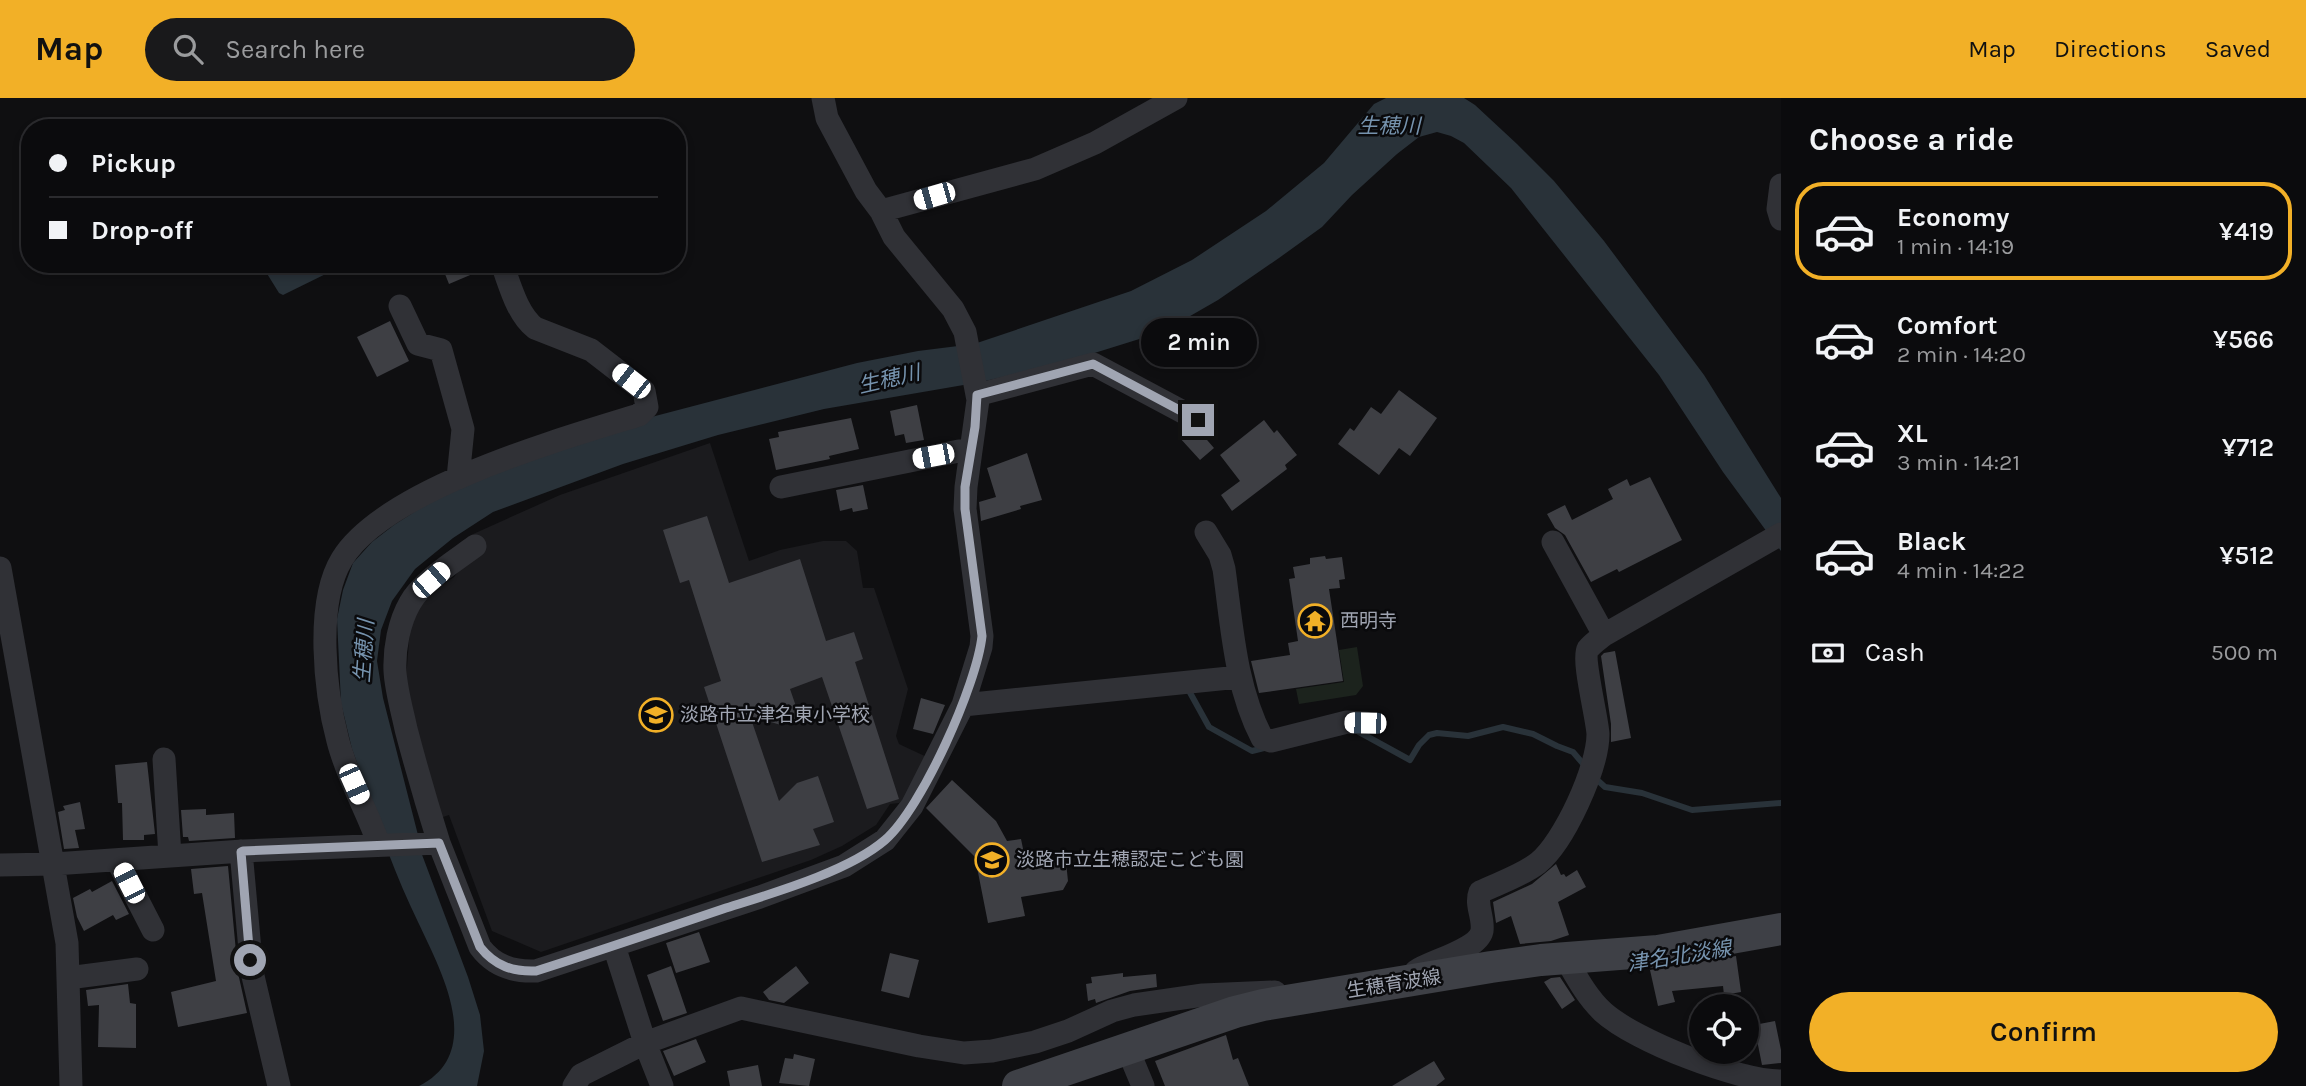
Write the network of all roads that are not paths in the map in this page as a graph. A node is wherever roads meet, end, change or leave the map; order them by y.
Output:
1 (823, 98) edge
2 (1176, 98) edge
3 (1781, 185) edge
4 (881, 211) junction
5 (1781, 219) edge
6 (506, 273) edge
7 (400, 306) dead end
8 (976, 389) junction
9 (1198, 420) dead end
10 (971, 451) junction
11 (458, 478) junction
12 (781, 487) dead end
13 (1206, 532) dead end
14 (1774, 537) edge
15 (1553, 542) dead end
16 (475, 546) dead end
17 (0, 568) edge
18 (1604, 635) junction
19 (1239, 677) junction
20 (963, 705) junction
21 (1365, 723) dead end
22 (164, 759) dead end
23 (381, 844) junction
24 (431, 844) junction
25 (241, 852) junction
26 (170, 856) junction
27 (117, 860) junction
28 (54, 864) junction
29 (0, 865) edge
30 (1781, 929) edge
31 (153, 930) dead end
32 (614, 946) junction
33 (1566, 959) junction
34 (137, 969) dead end
35 (68, 978) junction
36 (1399, 984) junction
37 (1338, 993) junction
38 (646, 1043) junction
39 (1128, 1050) junction
40 (1781, 1081) edge
41 (71, 1086) edge
42 (279, 1086) edge
43 (573, 1086) edge
44 (662, 1086) edge
45 (1018, 1086) edge
46 (1143, 1086) edge

1 - 4 street
2 - 4 street
3 - 5 street
4 - 8 street
6 - 11 street
7 - 11 street
8 - 9 street
8 - 10 street
10 - 12 street
10 - 20 street
11 - 23 street
13 - 19 street
14 - 18 street
15 - 18 street
16 - 24 street
17 - 28 street
18 - 36 street
19 - 20 street
19 - 21 street
20 - 32 street
22 - 26 street
23 - 24 street
23 - 25 street
24 - 32 street
25 - 26 street
25 - 42 street
26 - 27 street
27 - 28 street
27 - 31 street
28 - 29 street
28 - 35 street
30 - 33 main road, 生穂育波線
32 - 38 street
33 - 36 main road, 生穂育波線
33 - 40 street
34 - 35 street
35 - 41 street
36 - 37 main road, 生穂育波線
37 - 38 street
37 - 39 main road, 生穂育波線
38 - 43 street
38 - 44 street
39 - 45 main road, 生穂育波線
39 - 46 street

